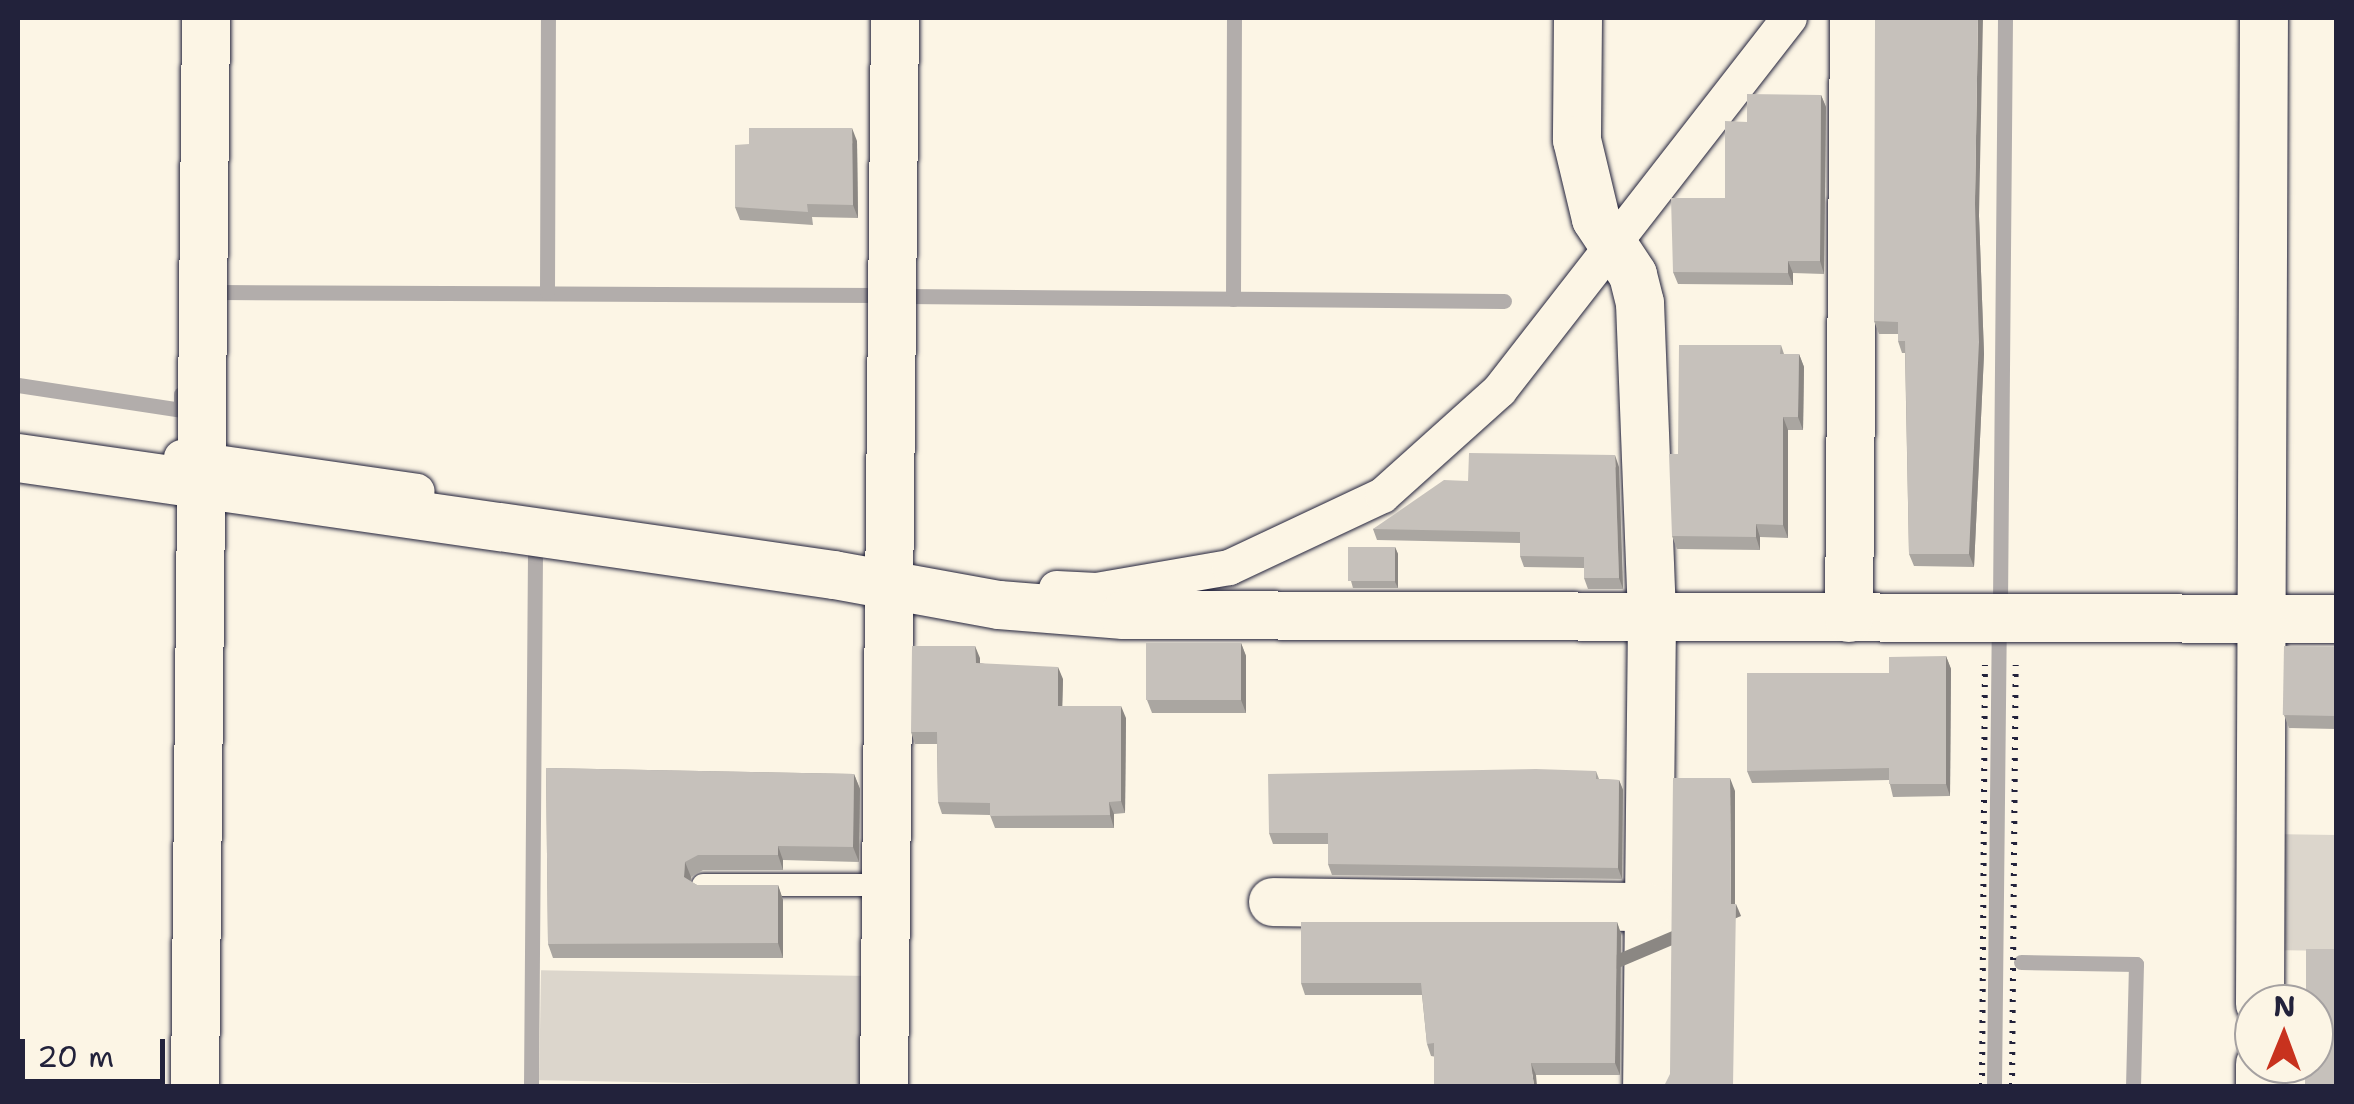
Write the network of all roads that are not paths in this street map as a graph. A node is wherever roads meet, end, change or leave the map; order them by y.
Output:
1 (206, 18) edge
2 (895, 18) edge
3 (1578, 18) edge
4 (1789, 18) edge
5 (1854, 18) edge
6 (2264, 18) edge
7 (1615, 244) junction
8 (18, 435) edge
9 (18, 458) edge
10 (201, 473) junction
11 (890, 574) junction
12 (1850, 618) junction
13 (1652, 619) junction
14 (2336, 619) edge
15 (2261, 620) junction
16 (703, 885) edge
17 (886, 885) junction
18 (1273, 902) dead end
19 (1647, 907) junction
20 (2260, 984) edge
21 (195, 1086) edge
22 (884, 1086) edge
23 (1647, 1086) edge

1 - 10 street
2 - 11 street
3 - 7 street
4 - 7 street
5 - 12 street
6 - 15 street
7 - 11 street
7 - 13 street
8 - 10 street
9 - 10 street
10 - 11 street
10 - 21 street
11 - 13 street
11 - 17 street
12 - 13 street
12 - 15 street
13 - 19 street
14 - 15 street
15 - 20 street
16 - 17 lane
17 - 22 street
18 - 19 street
19 - 23 street

